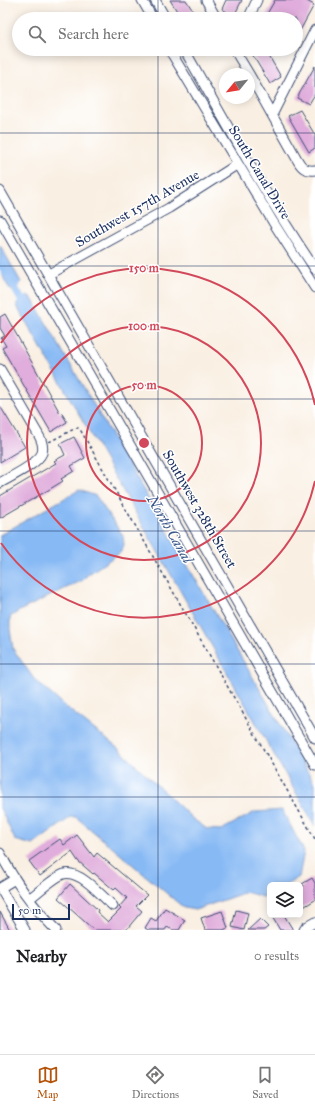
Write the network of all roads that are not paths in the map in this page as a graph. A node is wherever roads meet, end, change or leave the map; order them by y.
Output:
1 (142, 0) edge
2 (156, 0) edge
3 (206, 0) edge
4 (257, 0) edge
5 (149, 12) edge
6 (162, 12) edge
7 (213, 12) edge
8 (251, 12) edge
9 (315, 30) edge
10 (303, 54) edge
11 (173, 56) edge
12 (188, 56) edge
13 (238, 56) edge
14 (302, 56) edge
15 (245, 68) edge
16 (255, 85) edge
17 (272, 115) junction
18 (238, 164) junction
19 (315, 170) edge
20 (0, 191) edge
21 (0, 220) edge
22 (315, 268) edge
23 (48, 274) junction
24 (315, 288) edge
25 (0, 369) edge
26 (0, 483) edge
27 (315, 738) edge
28 (315, 765) edge
29 (0, 853) edge
30 (15, 879) junction
31 (29, 899) junction
32 (113, 906) dead end
33 (315, 922) edge
34 (25, 930) edge
35 (56, 930) edge
36 (304, 930) edge

1 - 5 street
2 - 6 street
3 - 7 street
4 - 8 street
9 - 10 street
11 - 18 street, South Canal Drive
12 - 22 street, South Canal Drive
13 - 15 street
14 - 17 street
16 - 17 street
17 - 19 street
18 - 23 street, Southwest 157th Avenue
18 - 24 street, South Canal Drive
20 - 23 street, Southwest 328th Street
21 - 28 street, Southwest 328th Street
23 - 27 street, Southwest 328th Street
25 - 26 street
29 - 30 street
30 - 31 street
30 - 34 street
31 - 32 street
31 - 35 street
33 - 36 street

